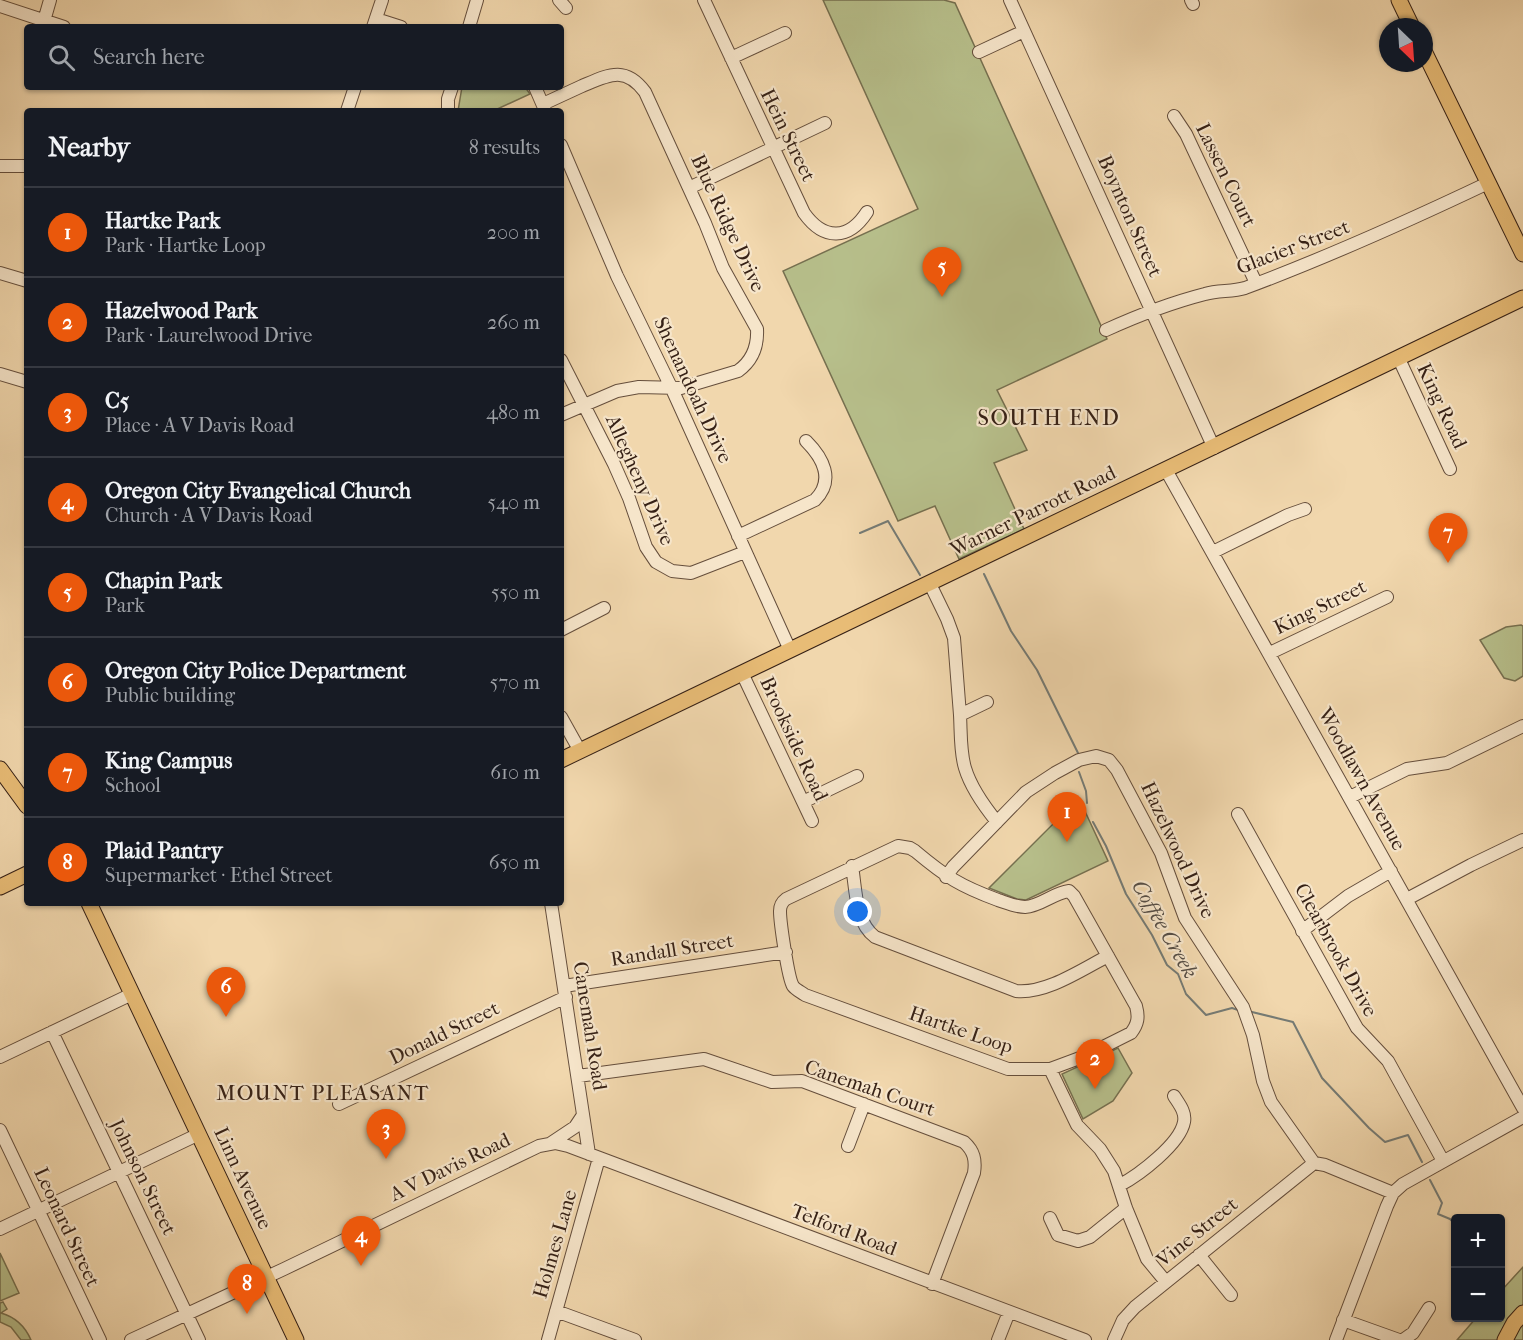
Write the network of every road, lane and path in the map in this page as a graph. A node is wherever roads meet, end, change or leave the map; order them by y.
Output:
1 (50, 0) edge
2 (382, 0) edge
3 (477, 0) edge
4 (704, 0) edge
5 (1010, 0) edge
6 (1399, 0) edge
7 (0, 6) edge
8 (1408, 18) edge
9 (44, 21) junction
10 (375, 23) edge
11 (54, 24) edge
12 (470, 24) edge
13 (1024, 32) junction
14 (785, 33) dead end
15 (979, 52) dead end
16 (731, 58) junction
17 (1433, 70) edge
18 (354, 90) edge
19 (451, 90) edge
20 (536, 90) edge
21 (348, 108) edge
22 (448, 108) edge
23 (544, 108) edge
24 (1174, 116) dead end
25 (825, 123) dead end
26 (773, 148) junction
27 (564, 152) edge
28 (0, 166) edge
29 (24, 166) edge
30 (1488, 183) junction
31 (689, 188) junction
32 (867, 212) dead end
33 (1523, 254) edge
34 (0, 273) edge
35 (24, 280) edge
36 (1256, 283) junction
37 (1523, 298) edge
38 (1151, 309) junction
39 (1106, 330) dead end
40 (1399, 359) junction
41 (564, 366) edge
42 (0, 374) edge
43 (24, 381) edge
44 (672, 389) junction
45 (584, 404) junction
46 (564, 414) edge
47 (806, 441) dead end
48 (1214, 448) junction
49 (1450, 469) dead end
50 (1166, 470) junction
51 (1305, 509) dead end
52 (738, 536) junction
53 (745, 552) junction
54 (1213, 552) junction
55 (930, 584) junction
56 (1387, 597) dead end
57 (603, 608) dead end
58 (564, 628) edge
59 (790, 650) junction
60 (1270, 653) junction
61 (742, 673) junction
62 (987, 702) dead end
63 (960, 716) junction
64 (564, 722) edge
65 (1523, 726) edge
66 (580, 751) junction
67 (564, 759) edge
68 (0, 769) edge
69 (857, 776) dead end
70 (1350, 797) junction
71 (24, 802) edge
72 (802, 802) junction
73 (1238, 814) dead end
74 (812, 821) dead end
75 (997, 822) junction
76 (1523, 840) edge
77 (852, 866) junction
78 (1391, 871) junction
79 (24, 875) edge
80 (946, 877) junction
81 (0, 887) edge
82 (1407, 899) junction
83 (90, 906) edge
84 (551, 906) edge
85 (1302, 930) junction
86 (786, 952) junction
87 (1108, 956) junction
88 (565, 992) junction
89 (132, 994) junction
90 (52, 1032) junction
91 (0, 1057) edge
92 (1050, 1069) junction
93 (578, 1076) junction
94 (1174, 1096) dead end
95 (339, 1104) dead end
96 (864, 1104) junction
97 (1523, 1108) edge
98 (584, 1114) junction
99 (1523, 1117) edge
100 (0, 1130) edge
101 (199, 1134) junction
102 (551, 1143) junction
103 (848, 1146) dead end
104 (594, 1156) junction
105 (1443, 1161) junction
106 (1314, 1162) junction
107 (119, 1172) junction
108 (1120, 1185) junction
109 (1394, 1193) junction
110 (1126, 1208) junction
111 (38, 1211) junction
112 (1050, 1218) dead end
113 (0, 1229) edge
114 (1199, 1255) junction
115 (266, 1277) junction
116 (1166, 1282) junction
117 (932, 1284) junction
118 (1231, 1295) dead end
119 (1429, 1308) dead end
120 (556, 1311) junction
121 (1009, 1311) junction
122 (1523, 1313) edge
123 (187, 1314) junction
124 (1343, 1320) junction
125 (100, 1340) edge
126 (131, 1340) edge
127 (199, 1340) edge
128 (296, 1340) edge
129 (548, 1340) edge
130 (635, 1340) edge
131 (998, 1340) edge
132 (1085, 1340) edge
133 (1114, 1340) edge
134 (1336, 1340) edge
135 (1401, 1340) edge
136 (1505, 1340) edge

1 - 9 street
2 - 10 street
3 - 12 street
4 - 16 street, Hein Street
5 - 13 street, Boynton Street
6 - 8 main road
7 - 9 street
9 - 11 street
13 - 15 street
13 - 38 street, Boynton Street
14 - 16 street
16 - 26 street, Hein Street
17 - 30 main road
18 - 21 street
19 - 22 street
20 - 23 street
23 - 31 street, Blue Ridge Drive
24 - 36 street, Lassen Court
25 - 26 street
26 - 31 street
26 - 32 street, Hein Street
27 - 44 street, Shenandoah Drive
28 - 29 street
30 - 33 main road
30 - 36 street, Glacier Street
31 - 44 street, Blue Ridge Drive
34 - 35 street
36 - 38 street, Glacier Street
37 - 40 main road, Warner Parrott Road
38 - 39 street, Glacier Street
38 - 48 street, Boynton Street
40 - 48 main road, Warner Parrott Road
40 - 49 street, King Road
41 - 45 street, Allegheny Drive
42 - 43 street
44 - 45 street, Blue Ridge Drive
44 - 52 street, Shenandoah Drive
45 - 46 street, Blue Ridge Drive
45 - 53 street, Allegheny Drive
47 - 52 street
48 - 50 main road, Warner Parrott Road
50 - 54 street, Woodlawn Avenue
50 - 55 main road, Warner Parrott Road
51 - 54 street
52 - 53 street, Shenandoah Drive
53 - 59 street, Shenandoah Drive
54 - 60 street, Woodlawn Avenue
55 - 59 main road, Warner Parrott Road
55 - 63 street
56 - 60 street, King Street
57 - 58 street
59 - 61 main road, Warner Parrott Road
60 - 70 street, Woodlawn Avenue
61 - 66 main road, Warner Parrott Road
61 - 72 street, Brookside Road
62 - 63 street
63 - 75 street
64 - 66 street
65 - 70 street
66 - 67 main road, Warner Parrott Road
68 - 71 main road
69 - 72 street
70 - 78 street, Woodlawn Avenue
72 - 74 street, Brookside Road
73 - 85 street, Clearbrook Drive
75 - 80 street, Hazelwood Drive
75 - 106 street, Hazelwood Drive
76 - 82 street
77 - 80 street, Hartke Loop
77 - 86 street, Hartke Loop
77 - 87 street
78 - 82 street, Woodlawn Avenue
78 - 85 street
79 - 81 main road
80 - 87 street, Hartke Loop
82 - 97 street, Woodlawn Avenue
83 - 89 main road, Linn Avenue
84 - 88 street, Canemah Road
85 - 105 street, Clearbrook Drive
86 - 88 street, Randall Street
86 - 92 street, Hartke Loop
87 - 92 street, Hartke Loop
88 - 93 street, Canemah Road
88 - 95 street, Donald Street
89 - 90 street
89 - 101 main road, Linn Avenue
90 - 91 street
90 - 107 street, Johnson Street
92 - 108 street
93 - 96 street, Canemah Court
93 - 98 street, Canemah Road
94 - 108 street
96 - 103 street
96 - 117 street, Canemah Court
98 - 102 street, A V Davis Road
98 - 104 street, Canemah Road
99 - 105 street
100 - 111 street, Leonard Street
101 - 107 street
101 - 115 main road, Linn Avenue
102 - 104 street
102 - 115 street, A V Davis Road
104 - 117 street, Telford Road
104 - 120 street, Holmes Lane
105 - 109 street
106 - 109 street
106 - 114 street, Vine Street
107 - 111 street
107 - 123 street, Johnson Street
108 - 110 street
109 - 124 street
110 - 112 street
110 - 116 street
111 - 113 street
111 - 125 street, Leonard Street
114 - 116 street, Vine Street
114 - 118 street
115 - 123 street, A V Davis Road
115 - 128 main road, Linn Avenue
116 - 133 street, Vine Street
117 - 121 street, Telford Road
119 - 135 street
120 - 129 street, Holmes Lane
120 - 130 street
121 - 131 street
121 - 132 street, Telford Road
122 - 136 main road
123 - 126 street, A V Davis Road
123 - 127 street, Johnson Street
124 - 134 street
124 - 135 street

